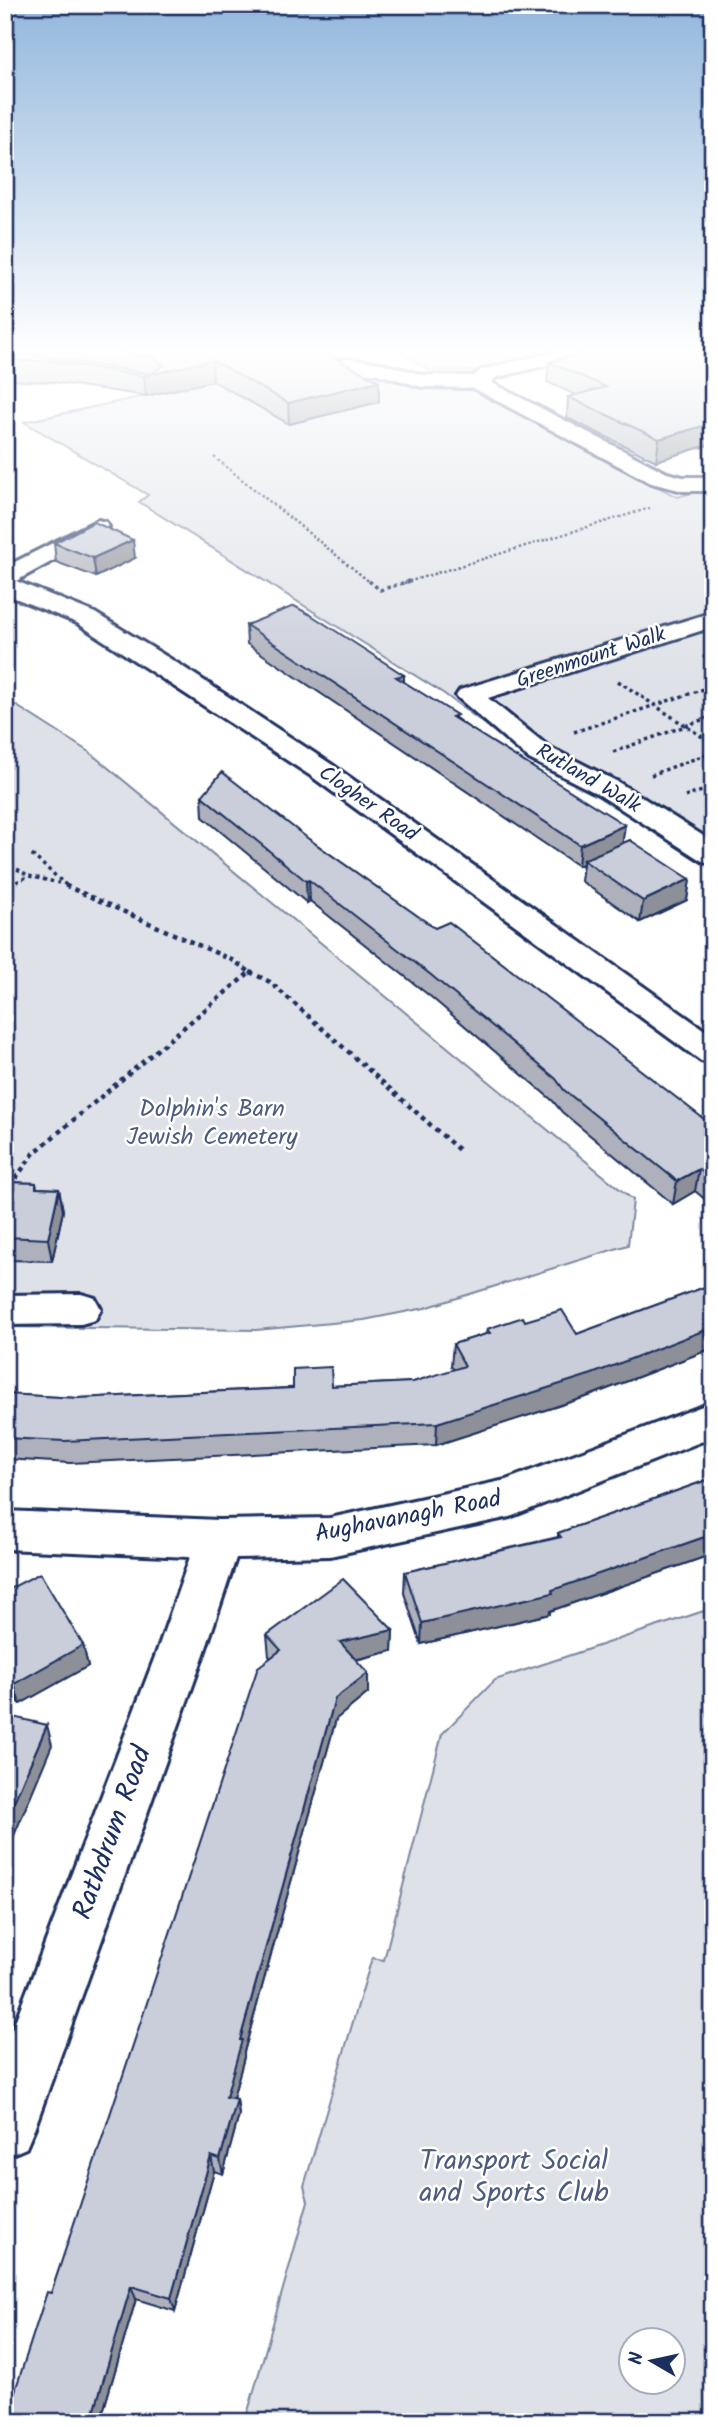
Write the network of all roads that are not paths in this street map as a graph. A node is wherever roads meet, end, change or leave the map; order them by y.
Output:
1 (624, 460) edge
2 (713, 484) edge
3 (98, 527) edge
4 (5, 577) edge
5 (5, 585) edge
6 (713, 620) edge
7 (469, 696) joint
8 (713, 855) edge
9 (713, 1053) edge
10 (81, 1309) dead end
11 (5, 1310) edge
12 (713, 1419) edge
13 (5, 1530) edge
14 (219, 1539) junction
15 (5, 2127) edge

1 - 2 street
3 - 4 street
5 - 9 street, Clogher Road
6 - 7 street, Greenmount Walk
7 - 8 street, Rutland Walk
10 - 11 street
12 - 14 street, Aughavanagh Road
13 - 14 street, Aughavanagh Road
14 - 15 street, Rathdrum Road

